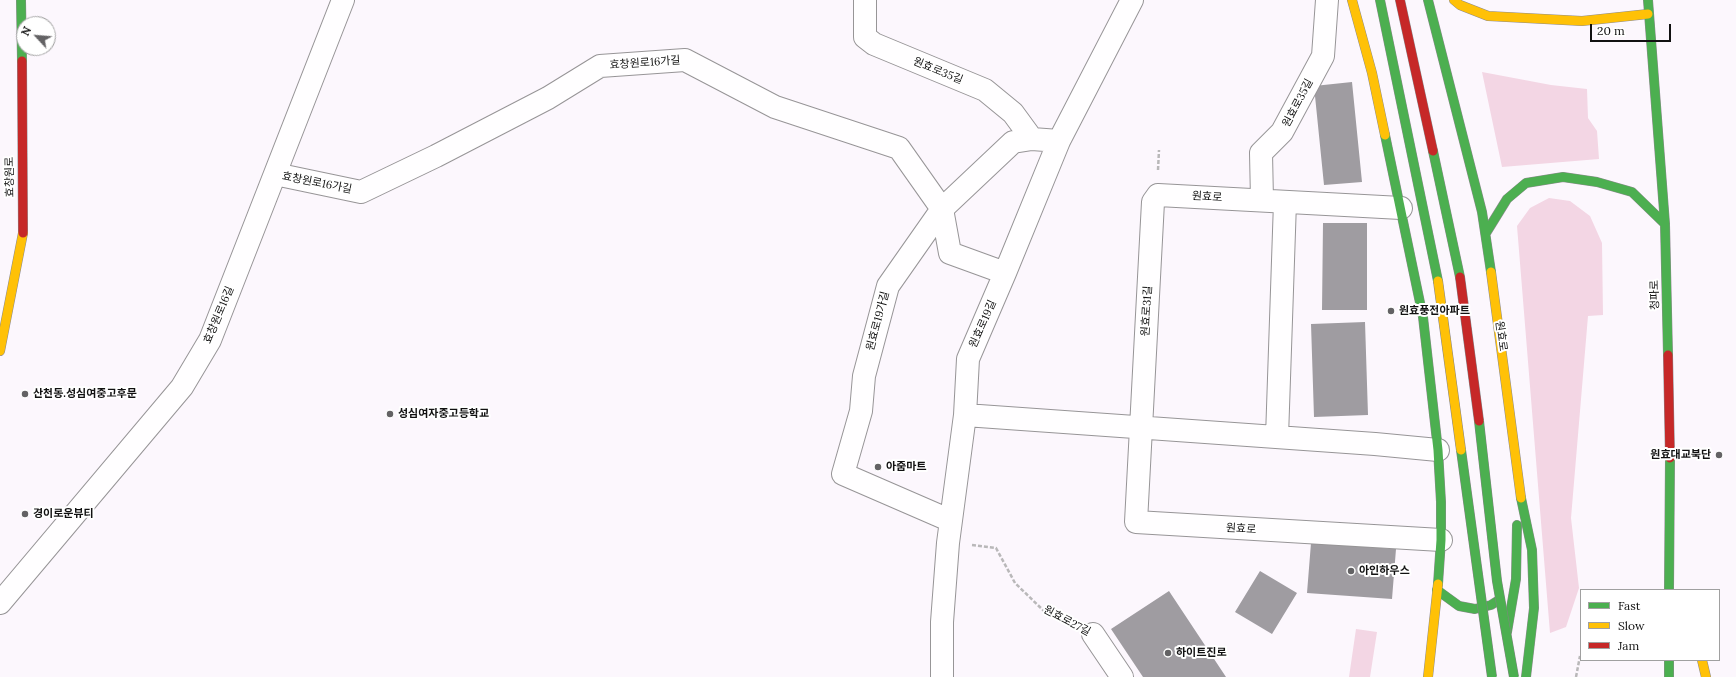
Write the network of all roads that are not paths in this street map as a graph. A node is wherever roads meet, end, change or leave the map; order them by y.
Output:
1 (20, 0) edge
2 (343, 0) edge
3 (865, 0) edge
4 (1132, 0) edge
5 (1327, 0) edge
6 (1352, 0) edge
7 (1380, 0) edge
8 (1400, 0) edge
9 (1428, 0) edge
10 (1454, 0) edge
11 (1648, 0) edge
12 (1648, 14) junction
13 (1032, 139) junction
14 (1059, 141) junction
15 (275, 174) junction
16 (1158, 195) joint
17 (1262, 200) junction
18 (1285, 202) junction
19 (1401, 208) junction
20 (942, 209) junction
21 (1665, 224) junction
22 (1486, 233) junction
23 (1006, 273) junction
24 (0, 351) edge
25 (964, 415) junction
26 (1142, 428) junction
27 (1277, 437) junction
28 (1438, 450) junction
29 (1518, 484) junction
30 (950, 520) junction
31 (1441, 540) junction
32 (1516, 579) junction
33 (1670, 587) edge
34 (1437, 590) junction
35 (0, 603) edge
36 (1093, 634) road end
37 (1669, 661) edge
38 (1702, 661) edge
39 (942, 677) edge
40 (1122, 677) edge
41 (1428, 677) edge
42 (1493, 677) edge
43 (1514, 677) edge
44 (1526, 677) edge
45 (1669, 677) edge
46 (1706, 677) edge

1 - 24 main road, 효창원로
2 - 15 street, 효창원로16길
3 - 13 street, 원효로35길
4 - 14 street, 원효로19길
5 - 17 street, 원효로35길
6 - 19 main road
7 - 42 main road, bridge
8 - 43 main road, bridge
9 - 22 main road, 원효로
10 - 12 main road
11 - 12 main road, 청파로
12 - 21 main road, 청파로
13 - 14 street, 원효로19가길
13 - 20 street, 원효로19가길
14 - 23 street, 원효로19길
15 - 20 street, 효창원로16가길
15 - 35 street, 효창원로16길
16 - 17 street, 원효로
16 - 26 street, 원효로31길
17 - 18 street, 원효로
18 - 19 street, 원효로
18 - 27 street
19 - 28 main road
20 - 23 street, 효창원로16가길
20 - 30 street, 원효로19가길
21 - 22 main road
21 - 33 main road, 청파로
22 - 29 main road, 원효로
23 - 25 street, 원효로19길
25 - 26 street
25 - 30 street, 원효로19길
26 - 27 street
26 - 31 street, 원효로
27 - 28 street
28 - 31 main road
29 - 32 main road
29 - 44 main road, 원효로
30 - 39 street, 원효로19길
31 - 34 main road
32 - 34 main road
32 - 42 main road
34 - 41 main road
36 - 40 street, 원효로27길
37 - 45 main road
38 - 46 main road

